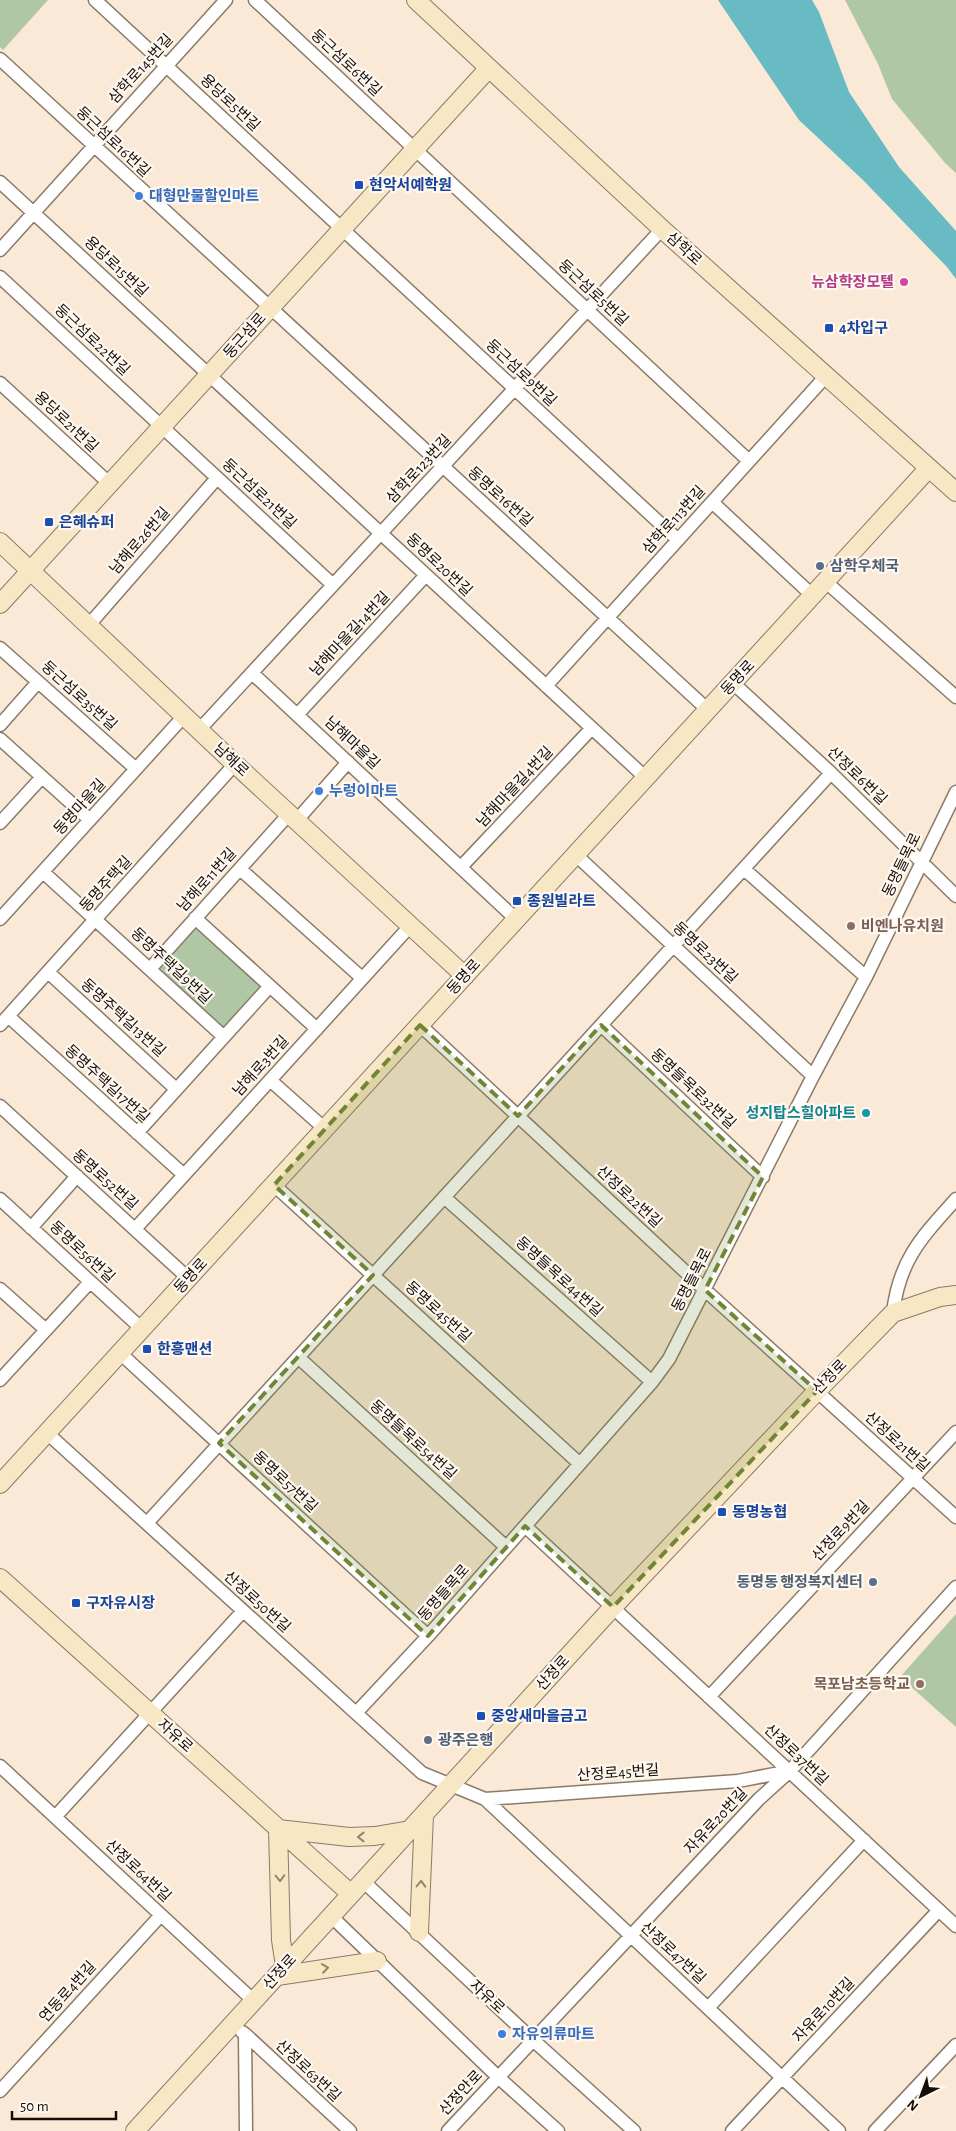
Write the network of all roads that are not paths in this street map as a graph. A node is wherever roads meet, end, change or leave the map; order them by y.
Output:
1 (95, 0) edge
2 (226, 0) edge
3 (255, 0) edge
4 (416, 0) edge
5 (0, 59) edge
6 (166, 66) junction
7 (490, 68) junction
8 (93, 146) junction
9 (415, 149) junction
10 (0, 182) edge
11 (33, 213) junction
12 (342, 229) junction
13 (662, 229) junction
14 (0, 250) edge
15 (0, 277) edge
16 (270, 309) junction
17 (587, 310) junction
18 (209, 375) junction
19 (826, 376) junction
20 (0, 383) edge
21 (515, 389) junction
22 (162, 427) junction
23 (749, 461) junction
24 (443, 467) junction
25 (928, 469) junction
26 (217, 478) junction
27 (110, 484) junction
28 (956, 492) edge
29 (712, 502) junction
30 (381, 534) junction
31 (678, 540) junction
32 (0, 542) edge
33 (30, 571) junction
34 (426, 575) junction
35 (826, 582) junction
36 (333, 585) junction
37 (812, 596) junction
38 (0, 604) edge
39 (607, 618) junction
40 (88, 626) junction
41 (0, 648) edge
42 (252, 673) junction
43 (38, 682) junction
44 (733, 683) junction
45 (546, 686) junction
46 (956, 698) edge
47 (708, 710) junction
48 (297, 715) junction
49 (184, 716) junction
50 (0, 724) edge
51 (592, 728) junction
52 (200, 730) junction
53 (0, 739) edge
54 (348, 762) junction
55 (235, 764) junction
56 (136, 769) junction
57 (831, 773) junction
58 (42, 777) junction
59 (646, 778) junction
60 (956, 792) edge
61 (293, 817) junction
62 (90, 820) junction
63 (0, 823) edge
64 (576, 855) junction
65 (921, 863) junction
66 (461, 868) junction
67 (240, 869) junction
68 (744, 869) junction
69 (43, 872) junction
70 (956, 896) edge
71 (195, 918) junction
72 (96, 919) junction
73 (0, 920) edge
74 (516, 920) junction
75 (411, 925) junction
76 (674, 946) junction
77 (150, 969) junction
78 (48, 972) junction
79 (465, 976) junction
80 (866, 977) junction
81 (362, 978) junction
82 (270, 986) junction
83 (4, 1020) edge
84 (420, 1025) junction
85 (601, 1025) junction
86 (317, 1029) junction
87 (224, 1037) junction
88 (813, 1076) junction
89 (270, 1080) junction
90 (176, 1089) junction
91 (0, 1106) edge
92 (518, 1116) junction
93 (325, 1129) junction
94 (137, 1133) junction
95 (184, 1175) junction
96 (77, 1176) junction
97 (763, 1178) junction
98 (274, 1185) junction
99 (444, 1197) junction
100 (0, 1199) edge
101 (956, 1200) edge
102 (31, 1228) junction
103 (135, 1229) junction
104 (373, 1275) junction
105 (188, 1278) junction
106 (90, 1282) junction
107 (0, 1289) edge
108 (705, 1290) junction
109 (956, 1295) edge
110 (893, 1313) junction
111 (142, 1329) junction
112 (46, 1330) junction
113 (120, 1354) junction
114 (298, 1357) junction
115 (0, 1380) edge
116 (652, 1382) junction
117 (817, 1391) junction
118 (956, 1432) edge
119 (47, 1433) junction
120 (219, 1443) junction
121 (580, 1464) junction
122 (912, 1478) junction
123 (0, 1484) edge
124 (956, 1517) edge
125 (146, 1523) junction
126 (525, 1526) junction
127 (506, 1547) junction
128 (0, 1578) edge
129 (956, 1587) edge
130 (613, 1608) junction
131 (243, 1611) junction
132 (428, 1636) junction
133 (709, 1697) junction
134 (150, 1713) junction
135 (356, 1713) junction
136 (0, 1766) edge
137 (790, 1771) junction
138 (452, 1784) junction
139 (485, 1799) junction
140 (424, 1815) junction
141 (55, 1817) junction
142 (278, 1829) junction
143 (410, 1830) junction
144 (864, 1840) junction
145 (363, 1881) junction
146 (351, 1894) junction
147 (939, 1910) junction
148 (161, 1915) junction
149 (331, 1916) junction
150 (956, 1926) edge
151 (419, 1932) junction
152 (631, 1936) junction
153 (378, 1961) junction
154 (281, 1971) junction
155 (254, 2001) junction
156 (708, 2008) junction
157 (239, 2029) junction
158 (533, 2040) junction
159 (956, 2045) edge
160 (498, 2077) junction
161 (782, 2078) junction
162 (3, 2082) edge
163 (135, 2131) edge
164 (246, 2131) edge
165 (350, 2131) edge
166 (448, 2131) edge
167 (558, 2131) edge
168 (634, 2131) edge
169 (732, 2131) edge
170 (839, 2131) edge
171 (875, 2131) edge

1 - 6 street, 용당로5번길
2 - 6 street, 삼학로145번길
3 - 9 street, 둥근섬로6번길
4 - 7 street, 삼학로
5 - 8 street, 둥근섬로16번길
6 - 8 street, 삼학로145번길
6 - 12 street, 용당로5번길
7 - 9 street, 둥근섬로
7 - 13 street, 삼학로
8 - 11 street, 삼학로145번길
8 - 16 street, 둥근섬로16번길
9 - 12 street, 둥근섬로
9 - 17 street, 둥근섬로5번길
10 - 11 street, 용당로15번길
11 - 14 street, 삼학로145번길
11 - 18 street, 용당로15번길
12 - 16 street, 둥근섬로
12 - 21 street, 둥근섬로9번길
13 - 17 street, 삼학로123번길
13 - 19 street, 삼학로
15 - 22 street, 둥근섬로22번길
16 - 18 street, 둥근섬로
16 - 24 street, 동명로16번길
17 - 21 street, 삼학로123번길
17 - 23 street, 둥근섬로5번길
18 - 22 street, 둥근섬로
18 - 30 street, 동명로20번길
19 - 23 street, 삼학로113번길
19 - 25 street, 삼학로
20 - 27 street, 용당로21번길
21 - 24 street, 삼학로123번길
21 - 31 street, 둥근섬로9번길
22 - 26 street, 둥근섬로21번길
22 - 27 street, 둥근섬로
23 - 29 street, 삼학로113번길
24 - 30 street, 삼학로123번길
24 - 39 street, 동명로16번길
25 - 28 street, 삼학로
25 - 35 street, 동명로
26 - 36 street, 둥근섬로21번길
26 - 40 street, 남해로26번길
27 - 33 street, 둥근섬로
29 - 31 street, 삼학로113번길
29 - 37 street
30 - 34 street, 동명로20번길
30 - 36 street, 삼학로123번길
31 - 39 street, 삼학로113번길
32 - 33 street, 남해로
33 - 38 street, 둥근섬로
33 - 40 street, 남해로
34 - 45 street, 동명로20번길
34 - 48 street, 남해마을길14번길
35 - 37 street, 동명로
35 - 46 street
36 - 42 street, 삼학로123번길
37 - 44 street, 동명로
39 - 45 street, 삼학로113번길
39 - 47 street, 동명로16번길
40 - 49 street, 남해로
41 - 43 street, 둥근섬로35번길
42 - 48 street, 남해마을길
42 - 52 street, 삼학로123번길
43 - 50 street
43 - 56 street, 둥근섬로35번길
44 - 47 street, 동명로
44 - 57 street, 산정로6번길
45 - 51 street, 동명로20번길
47 - 59 street, 동명로
48 - 54 street, 남해마을길
49 - 52 street, 남해로
49 - 56 street, 동명마을길
51 - 59 street, 동명로20번길
51 - 66 street, 남해마을길4번길
52 - 55 street, 남해로
53 - 58 street
54 - 61 street, 남해로11번길
54 - 66 street, 남해마을길
55 - 61 street, 남해로
55 - 72 street, 동명주택길
56 - 62 street, 동명마을길
57 - 65 street, 산정로6번길
57 - 68 street
58 - 62 street
58 - 63 street
59 - 64 street, 동명로
60 - 65 street, 동명들목로
61 - 67 street, 남해로11번길
61 - 75 street, 남해로
62 - 69 street, 동명마을길
64 - 74 street, 동명로
64 - 76 street, 동명로23번길
65 - 70 street, 산정로6번길
65 - 80 street, 동명들목로
66 - 74 street, 남해마을길
67 - 71 street, 남해로11번길
67 - 81 street
68 - 76 street
68 - 80 street
69 - 72 street, 동명주택길9번길
69 - 73 street, 동명마을길
71 - 77 street, 남해로11번길
71 - 82 street
72 - 77 street, 동명주택길9번길
72 - 78 street, 동명주택길
74 - 79 street, 동명로
75 - 79 street, 남해로
75 - 81 street, 남해로3번길
76 - 85 street
76 - 88 street, 동명로23번길
77 - 87 street, 동명주택길9번길
78 - 83 street, 동명주택길
78 - 90 street, 동명주택길13번길
79 - 84 street, 동명로
80 - 88 street, 동명들목로
81 - 86 street, 남해로3번길
82 - 86 street
82 - 87 street
83 - 94 street, 동명주택길17번길
84 - 92 street, 산정로22번길
84 - 93 street, 동명로
85 - 92 street
85 - 97 street, 동명들목로32번길
86 - 89 street, 남해로3번길
87 - 90 street
88 - 97 street, 동명들목로
89 - 93 street
89 - 95 street, 남해로3번길
90 - 94 street
91 - 96 street, 동명로52번길
92 - 99 street
92 - 108 street, 산정로22번길
93 - 98 street, 동명로
94 - 95 street, 동명주택길17번길
95 - 103 street, 남해로3번길
96 - 102 street
96 - 103 street, 동명로52번길
97 - 108 street, 동명들목로
98 - 104 street, 동명로45번길
98 - 105 street, 동명로
99 - 104 street
99 - 116 street, 동명들목로44번길
100 - 102 street, 동명로56번길
101 - 110 street
102 - 106 street, 동명로56번길
103 - 105 street, 동명로52번길
104 - 114 street
104 - 121 street, 동명로45번길
105 - 111 street, 동명로
106 - 111 street, 동명로56번길
106 - 112 street
107 - 112 street
108 - 116 street, 동명들목로
108 - 117 street, 산정로22번길
109 - 110 street, 산정로
110 - 117 street, 산정로
111 - 113 street, 동명로
112 - 115 street
113 - 119 street, 동명로
113 - 120 street, 동명로57번길
114 - 120 street
114 - 127 street, 동명들목로54번길
116 - 121 street, 동명들목로
117 - 122 street, 산정로21번길
117 - 130 street, 산정로
118 - 122 street, 산정로9번길
119 - 123 street, 동명로
119 - 125 street, 산정로50번길
120 - 125 street
120 - 132 street, 동명로57번길
121 - 126 street, 동명들목로
122 - 124 street, 산정로21번길
122 - 133 street, 산정로9번길
125 - 131 street, 산정로50번길
126 - 127 street, 동명들목로
126 - 130 street, 산정로37번길
127 - 132 street, 동명들목로
128 - 134 street, 자유로
129 - 137 street, 자유로20번길
130 - 133 street, 산정로37번길
130 - 138 street, 산정로
131 - 134 street
131 - 135 street, 산정로50번길
132 - 135 street, 동명들목로
133 - 137 street, 산정로37번길
134 - 141 street
134 - 142 street, 자유로
135 - 138 street, 산정로50번길
136 - 141 street, 산정로64번길
137 - 139 street, 산정로45번길
137 - 144 street, 산정로37번길
137 - 152 street, 자유로20번길
138 - 139 street, 산정로45번길
138 - 140 street, 산정로
139 - 152 street, 산정로47번길
140 - 143 street, 산정로
151 -> 140 street
141 - 148 street, 산정로64번길
143 -> 142 street
142 - 146 street, 자유로
142 -> 154 street
143 - 145 street, 산정로
144 - 147 street, 산정로37번길
144 - 156 street
145 - 146 street, 산정로
145 - 151 street, 자유로
146 - 149 street, 산정로
147 - 150 street, 산정로37번길
147 - 161 street, 자유로10번길
148 - 155 street, 산정로64번길
148 - 162 street, 연동로4번길
149 - 153 street
149 - 154 street, 산정로
151 - 158 street, 자유로
152 - 156 street, 산정로47번길
152 - 158 street, 자유로20번길
154 -> 153 street
153 - 160 street
154 - 155 street, 산정로
155 - 157 street, 산정로
156 - 161 street, 산정로47번길
157 - 163 street, 산정로
157 - 164 street
157 - 165 street, 산정로63번길
158 - 160 street, 자유로20번길
158 - 168 street, 자유로
159 - 171 street
160 - 166 street, 산정안로
160 - 167 street
161 - 169 street, 자유로10번길
161 - 170 street, 산정로47번길

